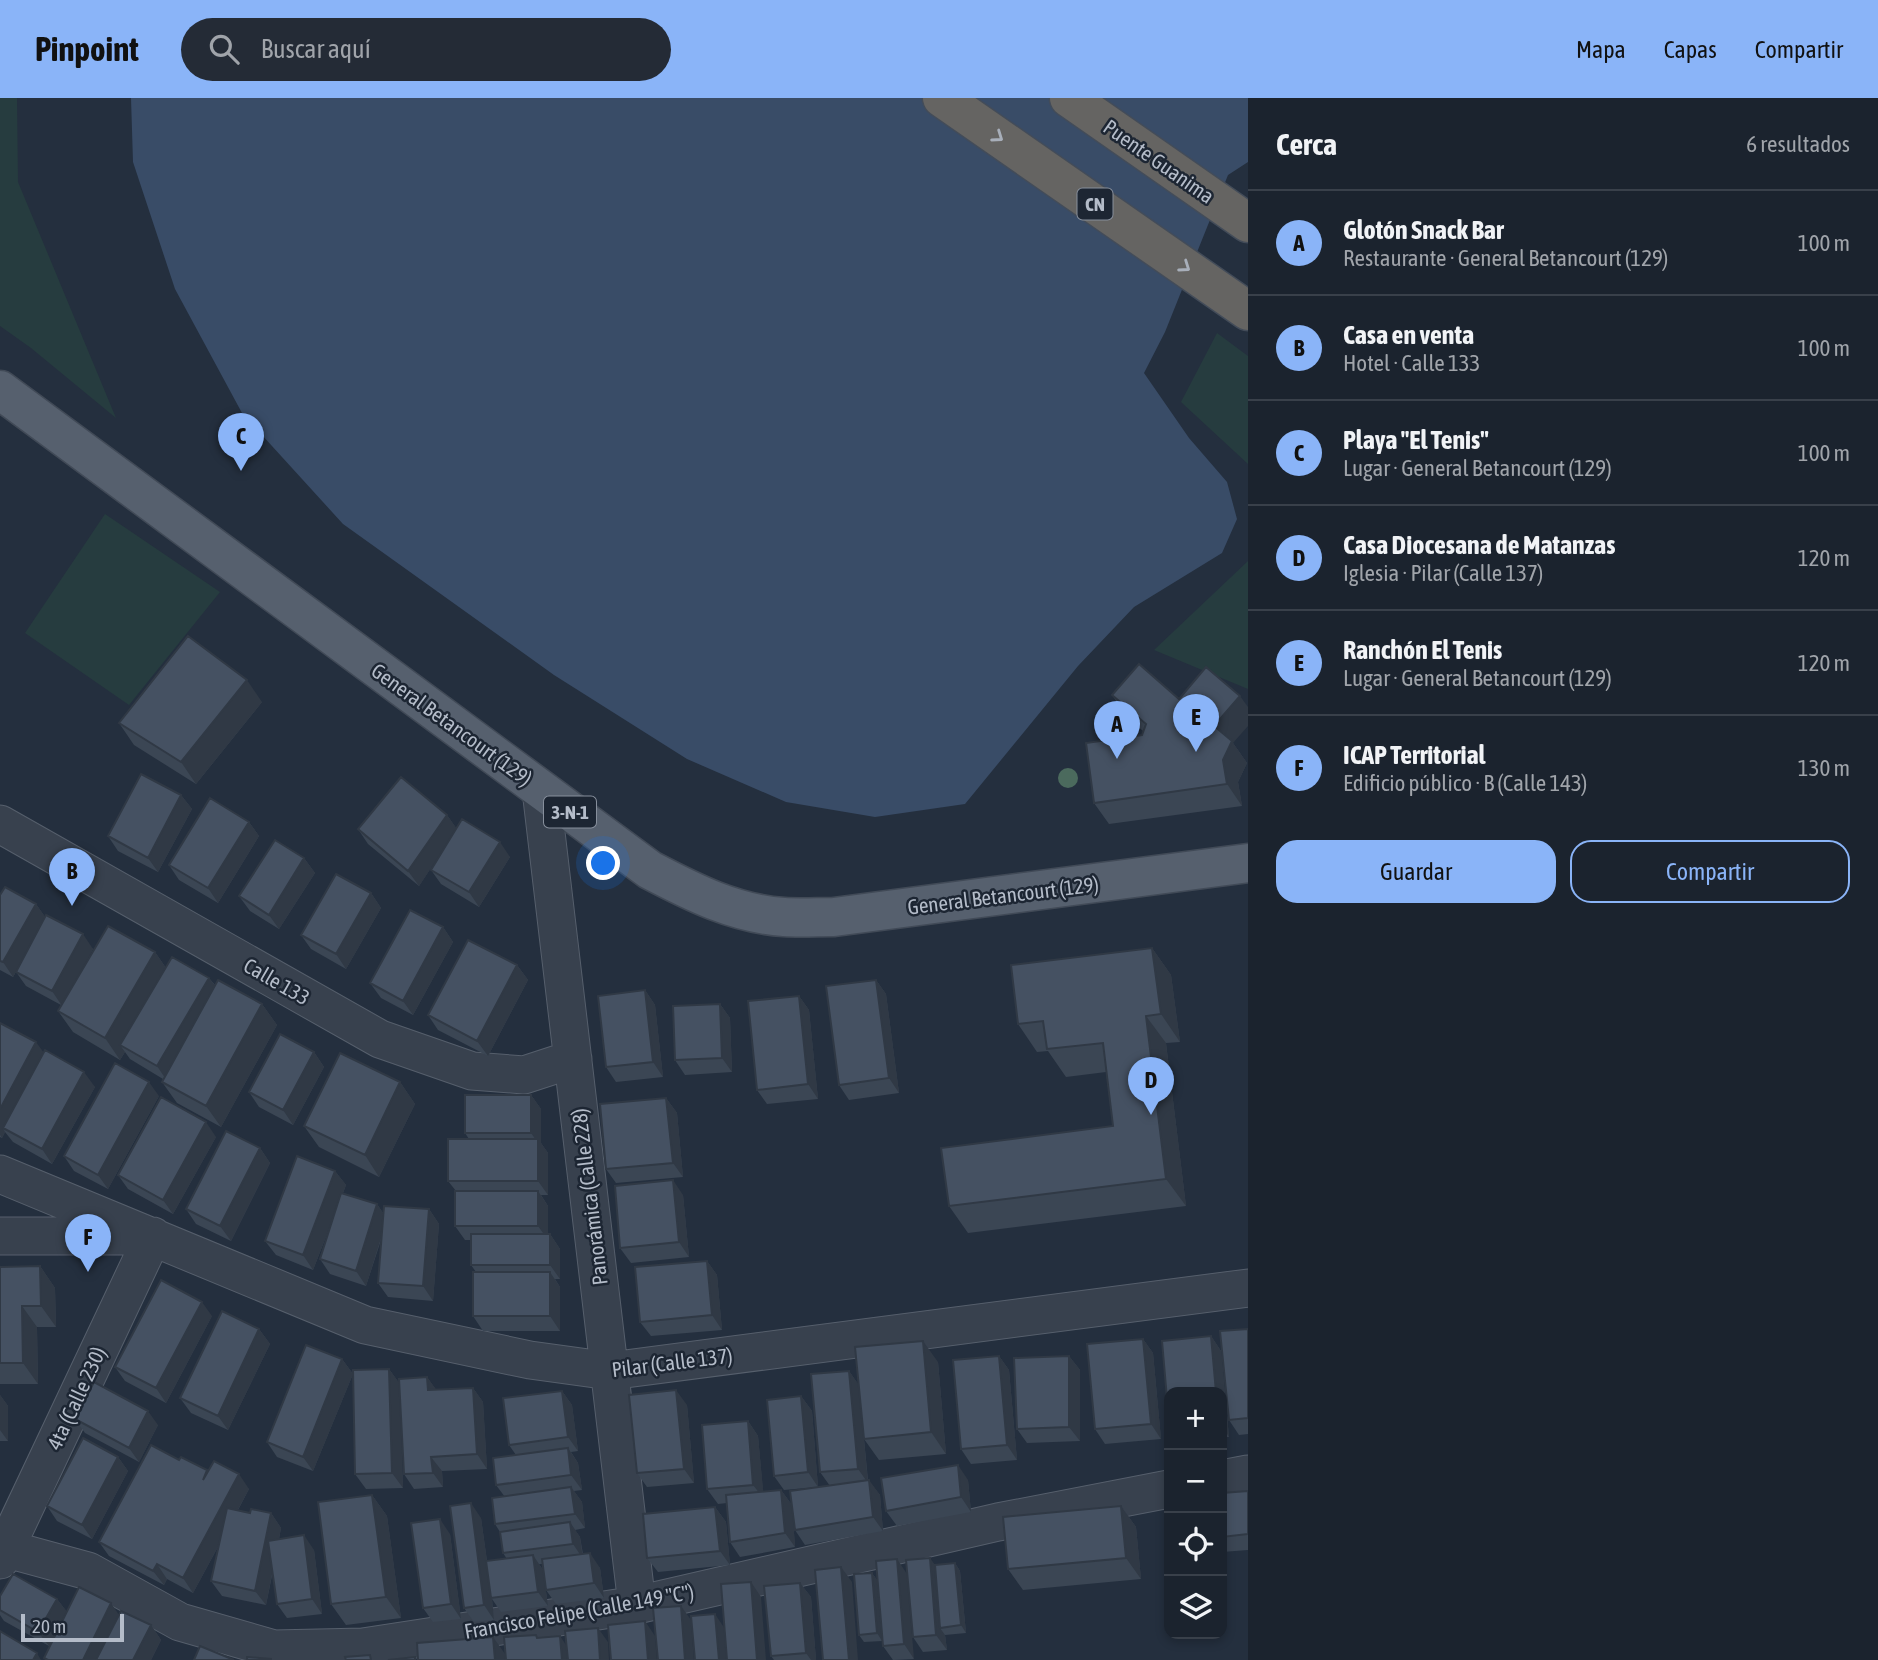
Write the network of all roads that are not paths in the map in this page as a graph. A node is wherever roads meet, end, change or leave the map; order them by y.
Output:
1 (942, 98) edge
2 (1069, 98) edge
3 (1248, 223) edge
4 (1248, 311) edge
5 (0, 390) edge
6 (541, 790) junction
7 (0, 824) edge
8 (1248, 863) edge
9 (573, 1059) junction
10 (0, 1174) edge
11 (0, 1236) edge
12 (153, 1236) junction
13 (1248, 1288) edge
14 (610, 1371) junction
15 (1248, 1474) edge
16 (1227, 1478) edge
17 (1164, 1490) edge
18 (2, 1551) edge
19 (637, 1605) junction

1 -> 4 highway, CN
2 - 3 highway, Puente Guanima
5 - 6 main road, General Betancourt (129) / 3-N-1
6 - 8 main road, General Betancourt (129) / 3-N-1
6 - 9 street, Panorámica (Calle 228)
7 - 9 street, Calle 133
9 - 14 street, Panorámica (Calle 228)
10 - 12 street, Pilar (Calle 137)
11 - 12 street
12 - 14 street, Pilar (Calle 137)
12 - 18 street, 4ta (Calle 230)
13 - 14 street, Pilar (Calle 137)
14 - 19 street, Panorámica (Calle 228)
15 - 16 street
17 - 19 street, Francisco Felipe (Calle 149 "C")
18 - 19 street, Francisco Felipe (Calle 149 "C")

